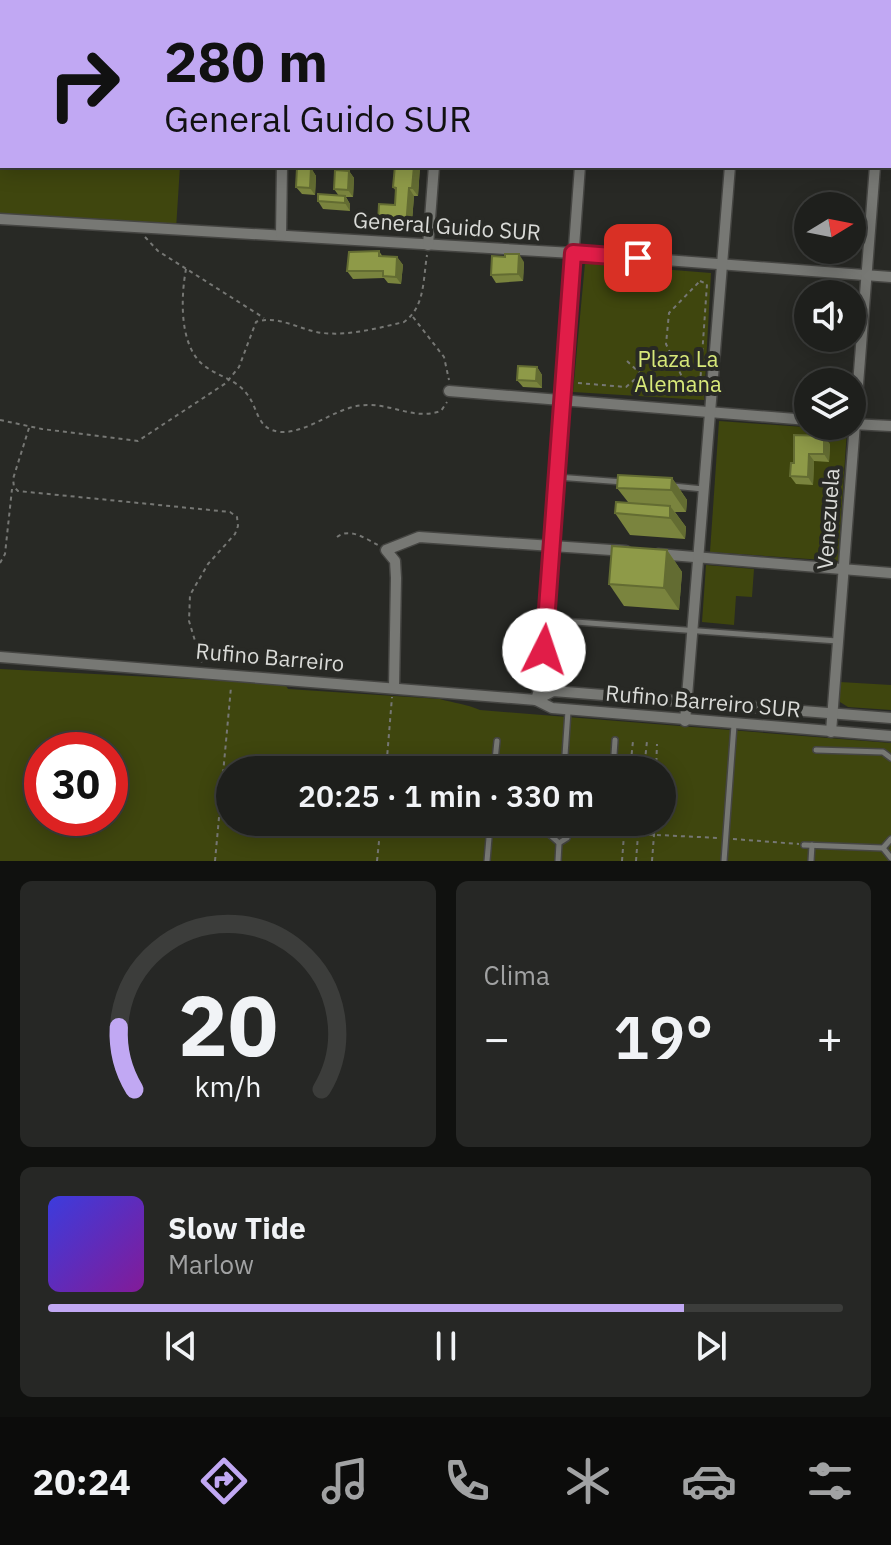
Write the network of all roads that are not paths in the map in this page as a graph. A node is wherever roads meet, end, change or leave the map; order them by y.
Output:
1 (282, 168) edge
2 (434, 168) edge
3 (580, 168) edge
4 (730, 168) edge
5 (875, 168) edge
6 (0, 219) edge
7 (281, 235) junction
8 (428, 245) junction
9 (573, 253) junction
10 (722, 264) junction
11 (867, 276) junction
12 (891, 277) edge
13 (859, 368) edge
14 (449, 391) road end
15 (562, 401) junction
16 (710, 413) junction
17 (794, 419) edge
18 (866, 425) edge
19 (891, 426) edge
20 (853, 440) edge
21 (556, 477) junction
22 (629, 483) edge
23 (659, 485) edge
24 (704, 489) junction
25 (551, 546) junction
26 (638, 552) edge
27 (653, 554) edge
28 (698, 557) junction
29 (844, 570) junction
30 (891, 573) edge
31 (546, 620) junction
32 (692, 630) junction
33 (838, 641) junction
34 (0, 657) edge
35 (393, 692) junction
36 (536, 700) junction
37 (687, 702) junction
38 (568, 710) junction
39 (833, 714) junction
40 (891, 718) edge
41 (685, 721) junction
42 (734, 725) junction
43 (831, 732) junction
44 (891, 736) edge
45 (615, 740) dead end
46 (497, 741) dead end
47 (816, 750) dead end
48 (495, 756) edge
49 (565, 756) edge
50 (614, 756) edge
51 (891, 758) edge
52 (489, 836) edge
53 (551, 836) edge
54 (567, 836) edge
55 (891, 839) edge
56 (559, 843) junction
57 (804, 845) road end
58 (812, 845) junction
59 (883, 848) junction
60 (891, 858) edge
61 (487, 861) edge
62 (558, 861) edge
63 (724, 861) edge
64 (811, 861) edge

1 - 7 street
2 - 8 street
3 - 9 street
4 - 10 street
5 - 11 street, Venezuela
6 - 7 street, General Guido SUR
7 - 8 street, General Guido SUR
8 - 9 street, General Guido SUR
9 - 10 street, General Guido SUR
9 - 15 street
10 - 11 street, General Guido SUR
10 - 16 street
11 - 12 street, General Guido SUR
11 - 13 street, Venezuela
14 - 15 street
15 - 16 street
15 - 21 street
16 - 17 street
16 - 24 street
18 - 19 street
20 - 29 street, Venezuela
21 - 22 lane
21 - 25 street
23 - 24 lane
24 - 28 street
25 - 26 street
25 - 31 street
25 - 35 street
27 - 28 street
28 - 29 street
28 - 32 street
29 - 30 street
29 - 33 street, Venezuela
31 - 32 lane
31 - 36 street
32 - 33 lane
32 - 37 street
33 - 39 street, Venezuela
34 - 35 street, Rufino Barreiro
35 - 36 street, Rufino Barreiro
36 - 37 street, Rufino Barreiro SUR
36 - 38 street, Rufino Barreiro SUR
37 - 39 street, Rufino Barreiro SUR
37 - 41 street
38 - 41 street, Rufino Barreiro SUR
38 - 49 lane
39 - 40 street, Rufino Barreiro SUR
39 - 43 street, Venezuela
41 - 42 street, Rufino Barreiro SUR
42 - 43 street, Rufino Barreiro SUR
42 - 63 lane
43 - 44 street, Rufino Barreiro SUR
45 - 50 lane
46 - 48 lane
47 - 51 lane
52 - 61 lane
53 - 56 lane
54 - 56 lane
55 - 59 lane
56 - 62 lane
57 - 58 lane
58 - 59 lane
58 - 64 lane
59 - 60 lane

